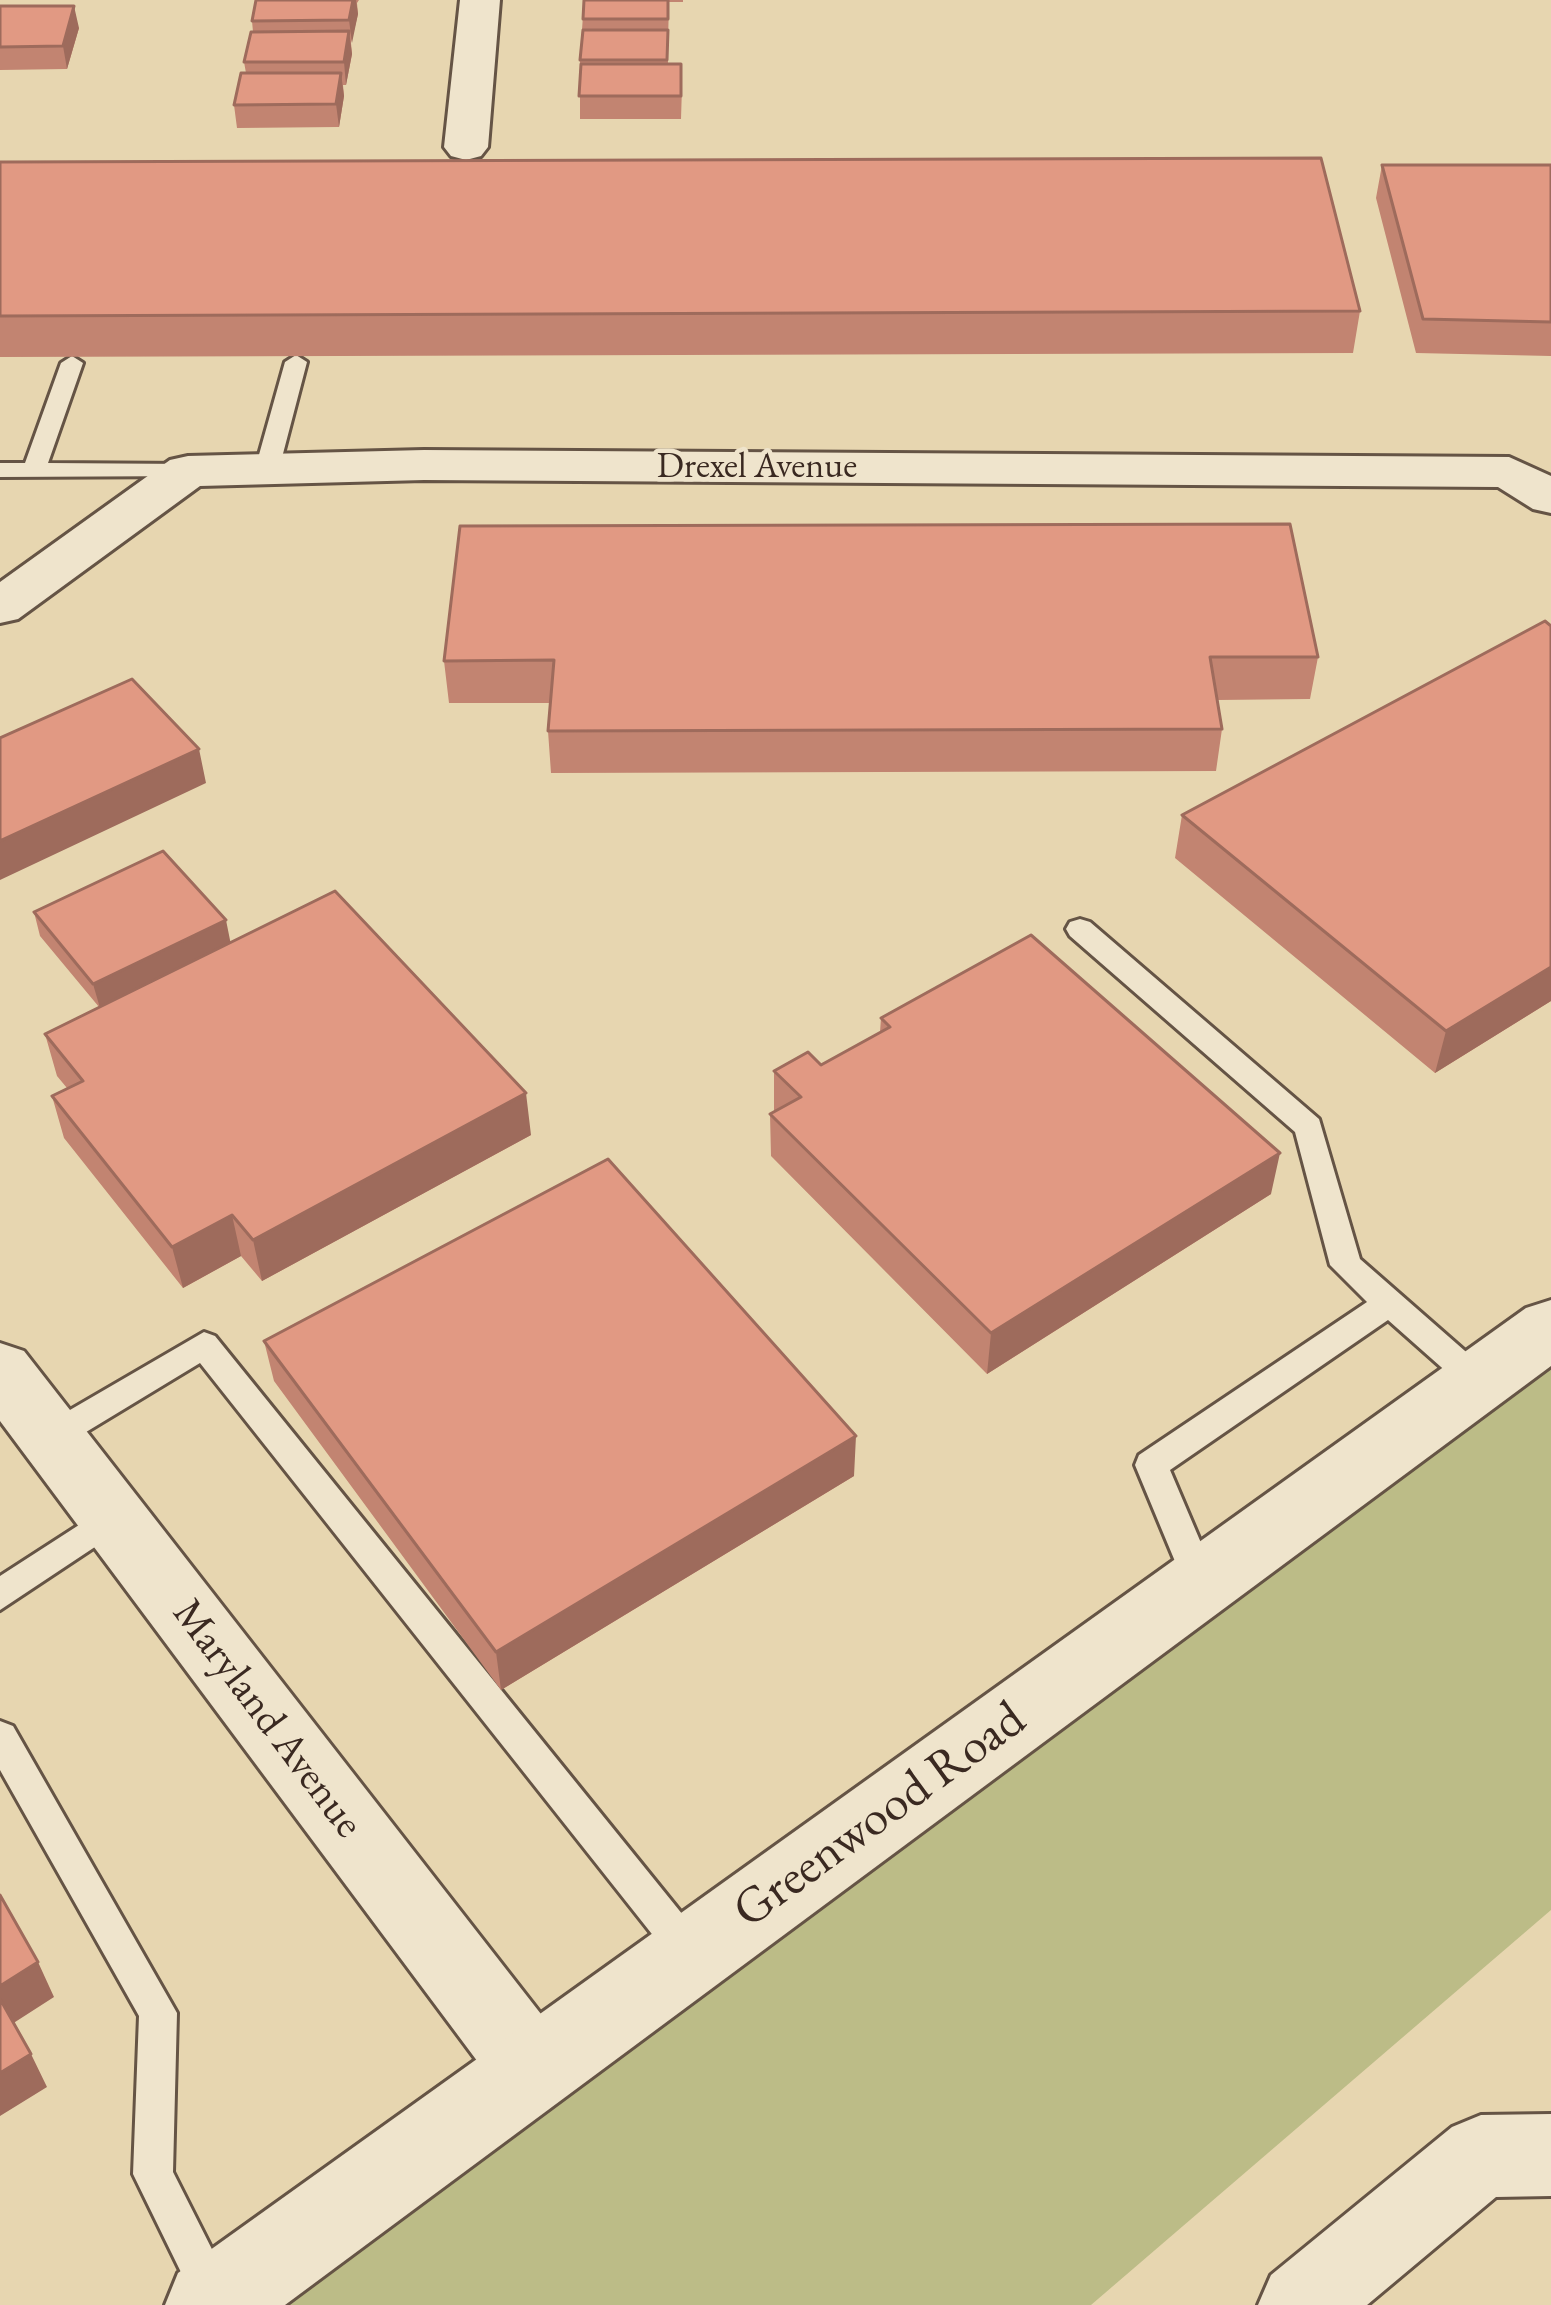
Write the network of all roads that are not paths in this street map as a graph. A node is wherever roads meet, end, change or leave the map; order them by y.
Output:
1 (480, 0) edge
2 (466, 146) dead end
3 (296, 362) edge
4 (72, 363) edge
5 (267, 469) junction
6 (0, 470) edge
7 (34, 470) junction
8 (188, 471) junction
9 (1551, 498) edge
10 (0, 607) edge
11 (1080, 929) dead end
12 (1389, 1303) junction
13 (1551, 1328) edge
14 (0, 1370) edge
15 (1478, 1381) junction
16 (51, 1437) junction
17 (113, 1517) junction
18 (1201, 1582) junction
19 (0, 1595) edge
20 (0, 1737) edge
21 (691, 1954) junction
22 (533, 2069) junction
23 (1551, 2156) edge
24 (213, 2302) edge
25 (1301, 2305) edge

1 - 2 street
3 - 5 lane
4 - 7 lane
5 - 8 street, Drexel Avenue
5 - 9 street, Drexel Avenue
6 - 7 lane
7 - 8 lane
8 - 10 street
11 - 12 lane
12 - 15 lane
12 - 18 lane
13 - 15 street, Greenwood Road
14 - 16 street, Maryland Avenue
15 - 18 street, Greenwood Road
16 - 17 street, Maryland Avenue
16 - 21 lane
17 - 19 lane
17 - 22 street, Maryland Avenue
18 - 21 street, Greenwood Road
20 - 24 lane
21 - 22 street, Greenwood Road
22 - 24 street, Greenwood Road
23 - 25 street

